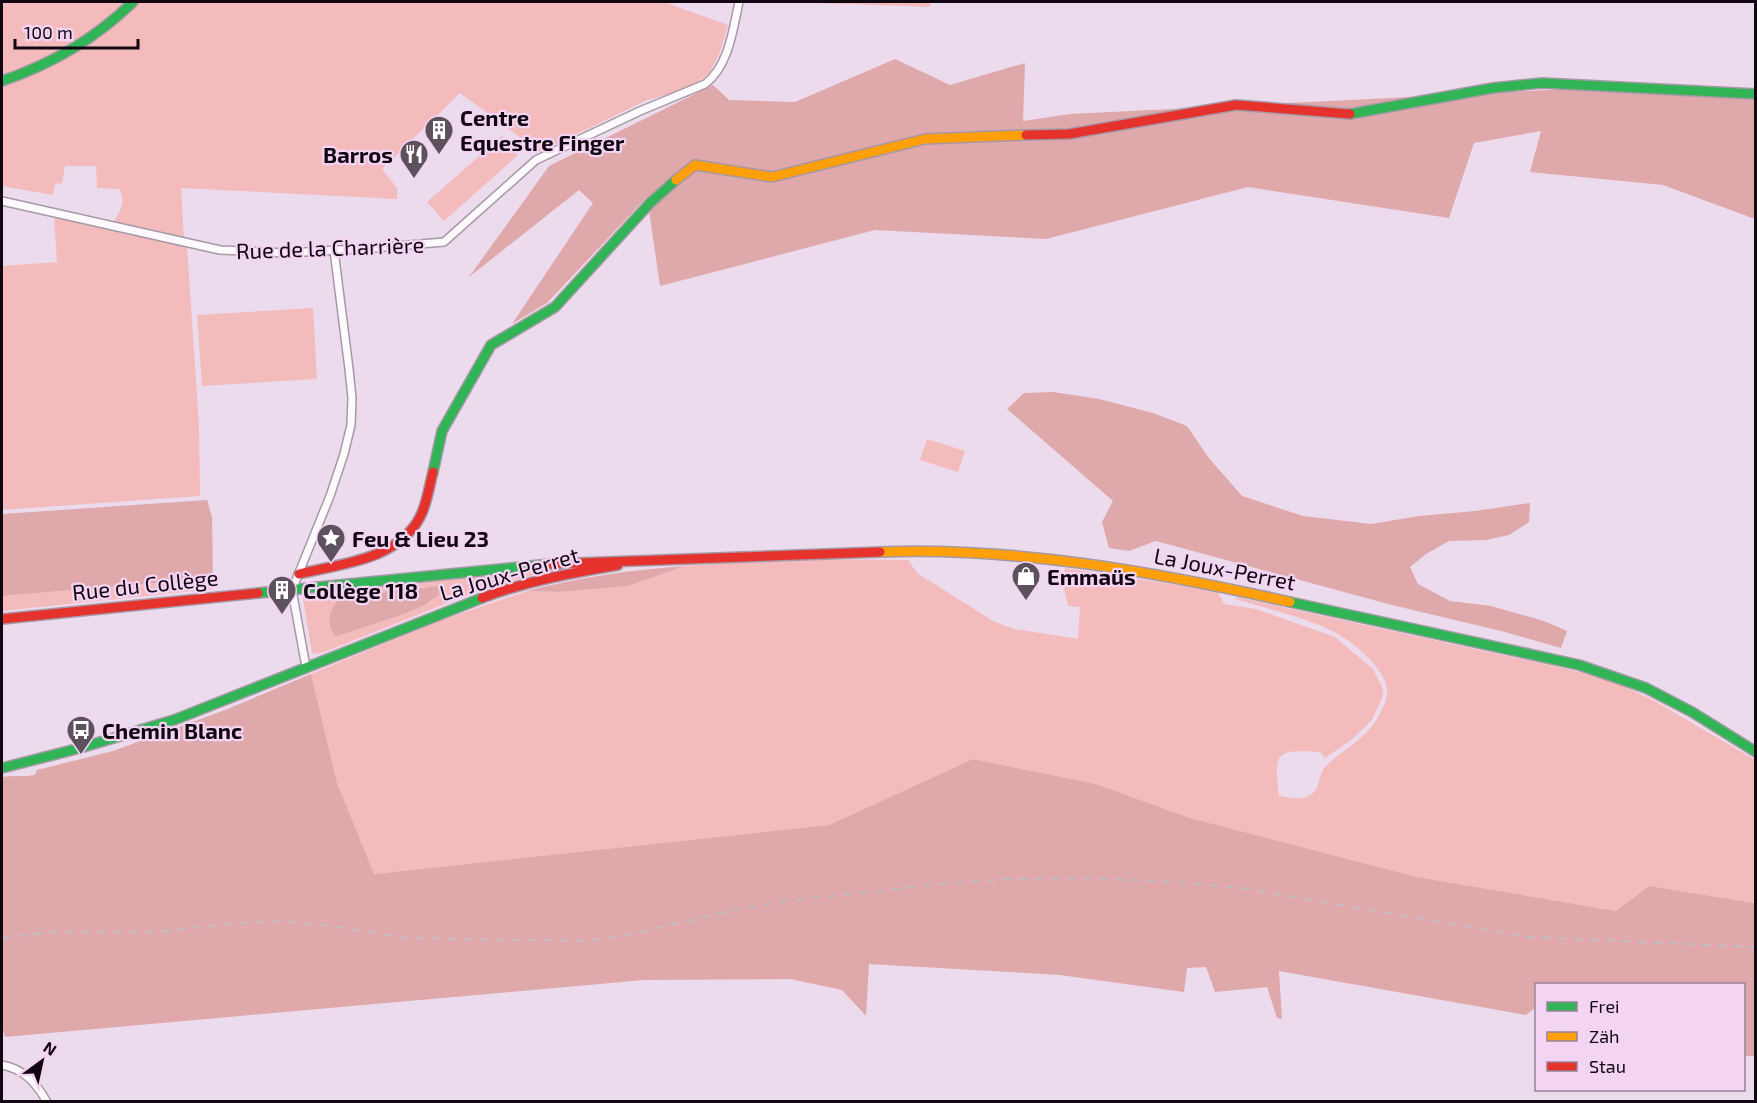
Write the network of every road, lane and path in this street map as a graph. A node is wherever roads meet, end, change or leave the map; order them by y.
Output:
1 (132, 2) edge
2 (739, 2) edge
3 (2, 81) edge
4 (1755, 94) edge
5 (2, 201) edge
6 (334, 250) junction
7 (660, 559) junction
8 (299, 574) junction
9 (292, 590) junction
10 (2, 619) edge
11 (306, 667) junction
12 (1755, 752) edge
13 (2, 768) edge
14 (2, 1065) edge
15 (47, 1101) edge

1 - 3 main road
2 - 6 street, Rue de la Charrière
4 - 8 main road
5 - 6 street, Rue de la Charrière
6 - 8 street
7 - 9 main road, La Joux-Perret
7 - 11 main road, La Joux-Perret
7 - 12 main road, La Joux-Perret
8 - 9 street
9 - 10 main road, Rue du Collège
9 - 11 street
11 - 13 main road, La Joux-Perret
14 - 15 street

